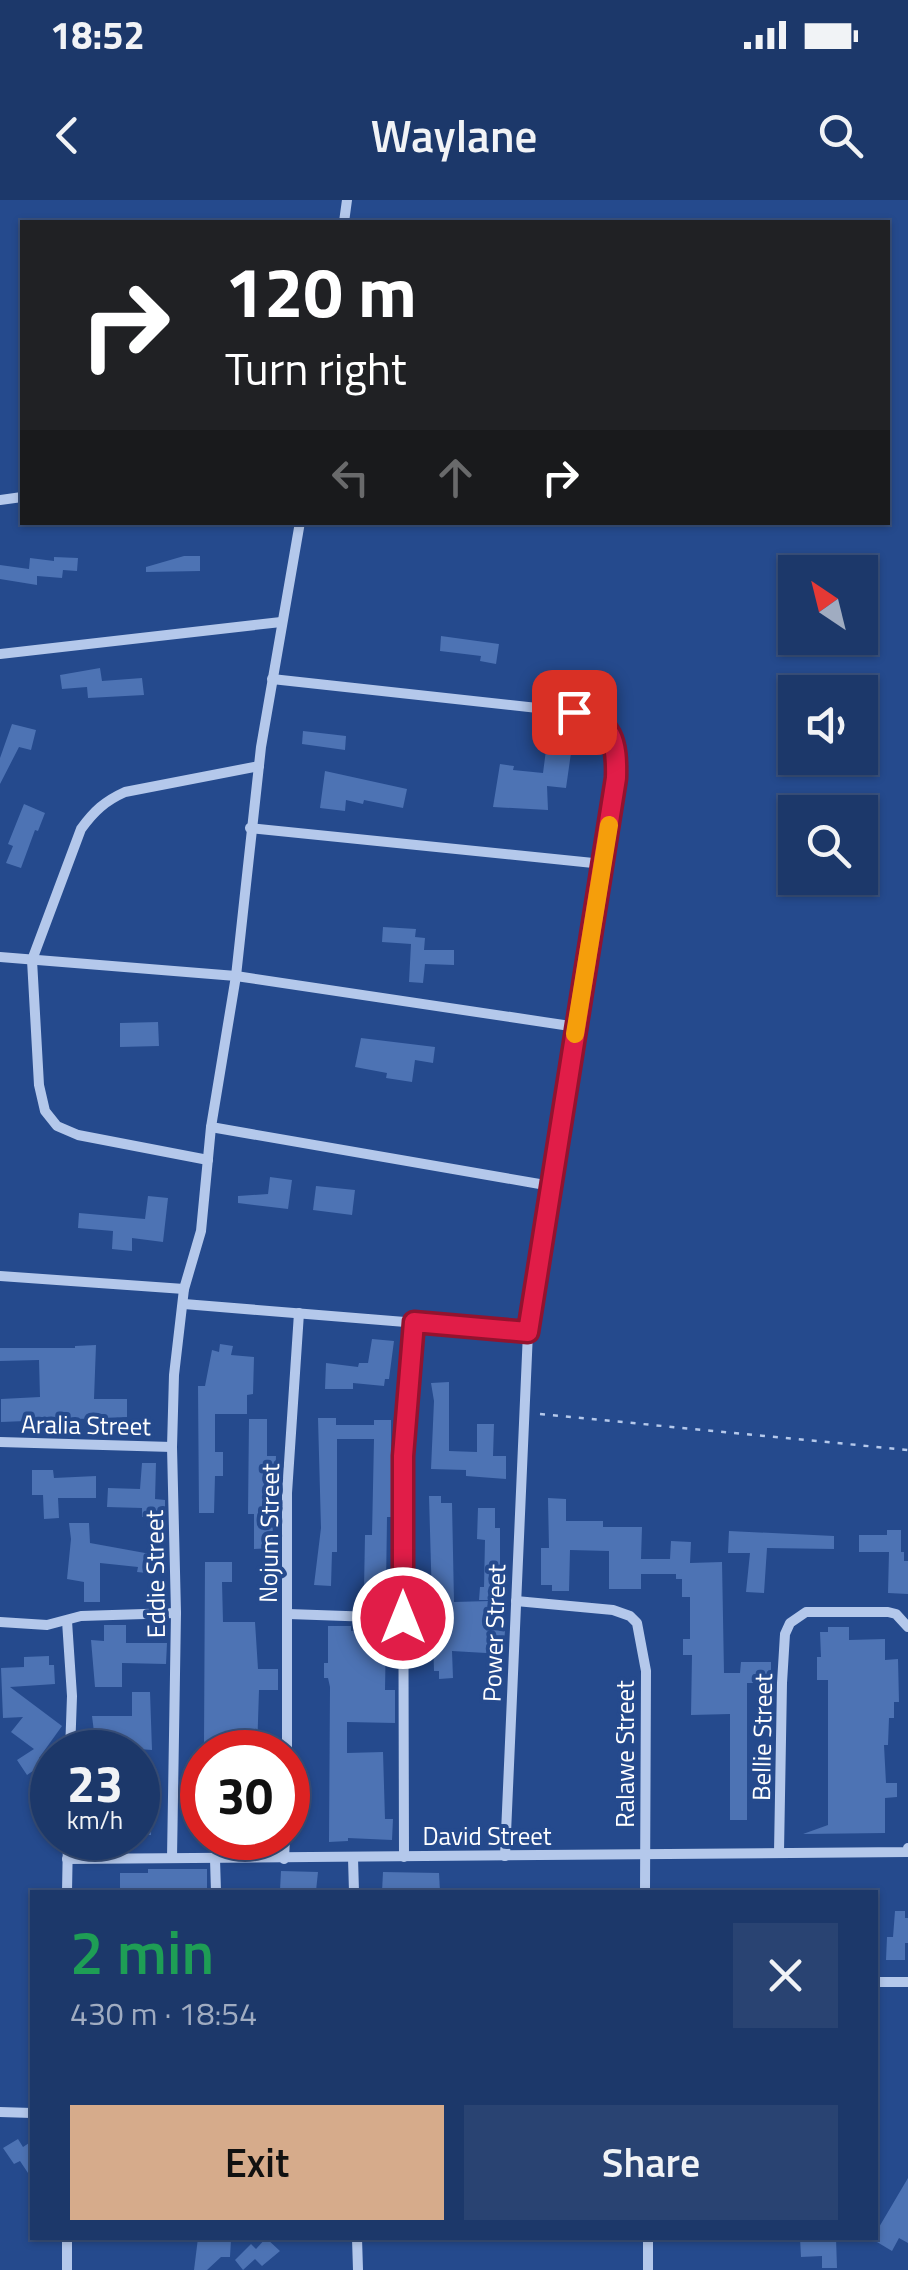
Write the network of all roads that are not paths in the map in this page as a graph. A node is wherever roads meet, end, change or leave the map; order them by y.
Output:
1 (299, 525) edge
2 (281, 622) junction
3 (0, 654) edge
4 (272, 679) junction
5 (259, 766) junction
6 (250, 828) junction
7 (602, 864) junction
8 (0, 957) edge
9 (32, 960) junction
10 (236, 976) junction
11 (577, 1027) junction
12 (211, 1127) junction
13 (208, 1160) junction
14 (551, 1186) junction
15 (0, 1276) edge
16 (184, 1289) junction
17 (184, 1304) junction
18 (299, 1313) junction
19 (414, 1322) junction
20 (528, 1332) junction
21 (0, 1442) edge
22 (172, 1447) junction
23 (516, 1602) junction
24 (176, 1613) junction
25 (288, 1614) junction
26 (403, 1618) junction
27 (67, 1621) junction
28 (0, 1622) edge
29 (907, 1625) edge
30 (71, 1730) edge
31 (287, 1730) edge
32 (908, 1850) edge
33 (779, 1852) junction
34 (645, 1855) junction
35 (505, 1856) junction
36 (404, 1857) junction
37 (160, 1858) edge
38 (172, 1858) junction
39 (180, 1858) edge
40 (353, 1858) junction
41 (310, 1859) edge
42 (67, 1860) edge
43 (215, 1860) edge
44 (67, 1890) edge
45 (216, 1890) edge
46 (354, 1890) edge
47 (645, 1890) edge
48 (878, 1982) edge
49 (908, 1982) edge
50 (0, 2112) edge
51 (30, 2113) edge
52 (67, 2240) edge
53 (357, 2240) edge
54 (648, 2240) edge
55 (67, 2270) edge
56 (358, 2270) edge
57 (648, 2270) edge

1 - 2 street, Eddie Street
2 - 3 street
2 - 4 street, Eddie Street
4 - 5 street, Eddie Street
4 - 7 street, Power Street
5 - 6 street, Eddie Street
5 - 9 street
6 - 7 street
6 - 10 street, Eddie Street
7 - 11 street, Power Street
8 - 9 street
9 - 10 street
9 - 13 street
10 - 11 street
10 - 12 street, Eddie Street
11 - 14 street, Power Street
12 - 13 street, Eddie Street
12 - 14 street
13 - 16 street, Eddie Street
14 - 20 street, Power Street
15 - 16 street
16 - 17 street, Eddie Street
17 - 18 street
17 - 22 street, Eddie Street
18 - 19 street
18 - 25 street, Nojum Street
19 - 20 street
19 - 26 street
20 - 23 street, Power Street
21 - 22 street, Aralia Street
22 - 24 street, Eddie Street
23 - 34 street, Ralawe Street
23 - 35 street, Power Street
24 - 27 street
24 - 38 street, Eddie Street
25 - 26 street
25 - 31 street, Nojum Street
26 - 36 street
27 - 28 street
27 - 30 street
29 - 33 street, Bellie Street
32 - 33 street, David Street
33 - 34 street, David Street
34 - 35 street, David Street
34 - 47 street, Ralawe Street
35 - 36 street, David Street
36 - 40 street, David Street
37 - 38 street, David Street
38 - 39 street, David Street
40 - 41 street, David Street
40 - 46 street
42 - 44 street
43 - 45 street
48 - 49 street
50 - 51 street
52 - 55 street
53 - 56 street
54 - 57 street

